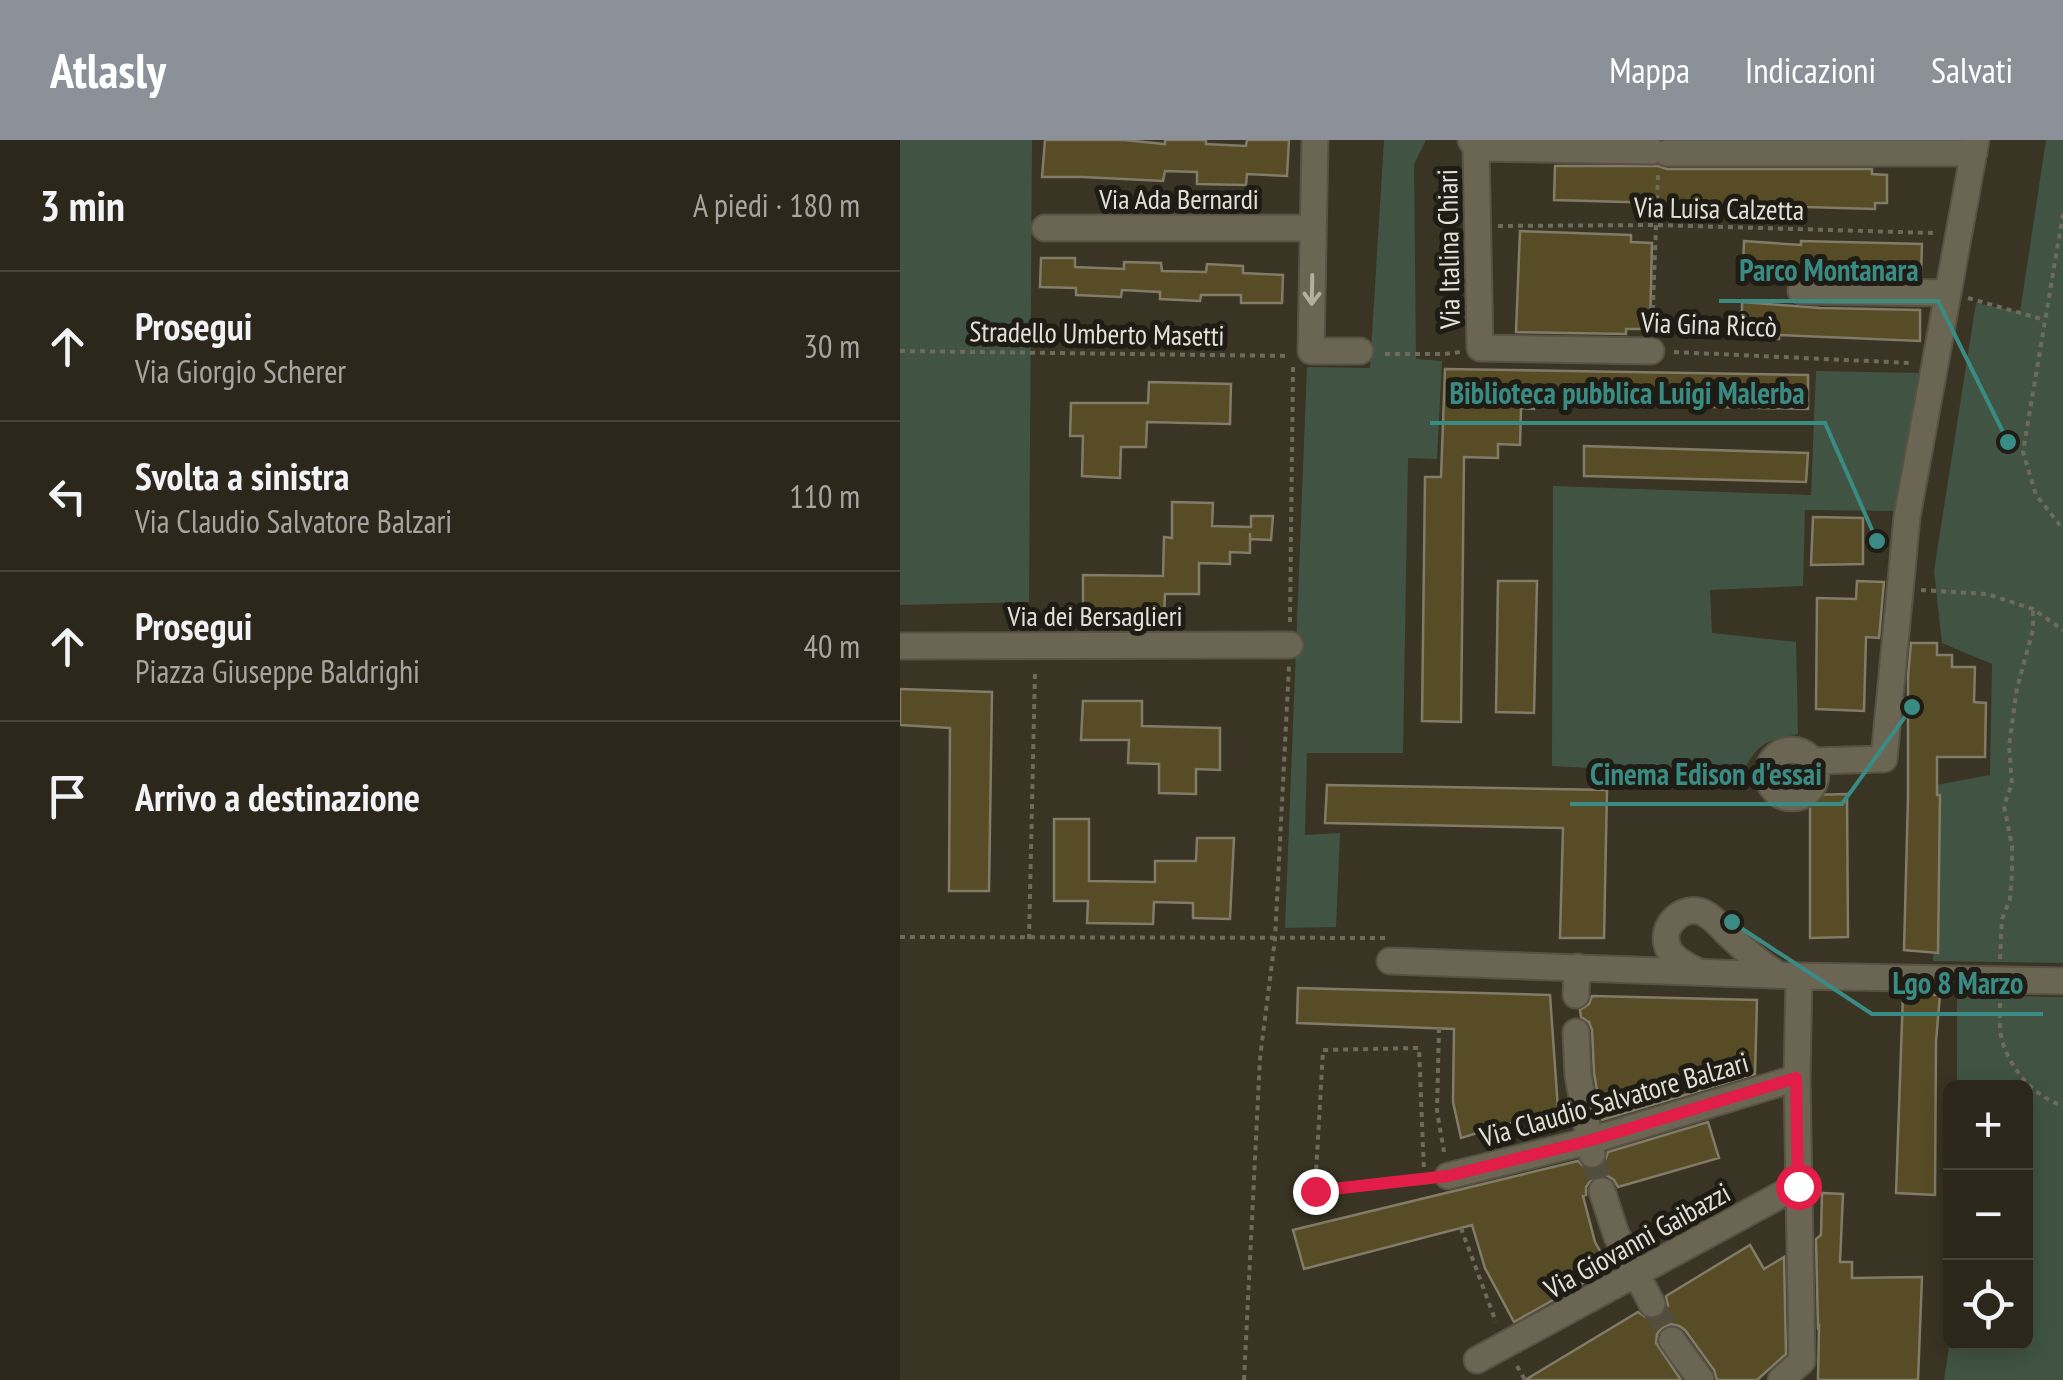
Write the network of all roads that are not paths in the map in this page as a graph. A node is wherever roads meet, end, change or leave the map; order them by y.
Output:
1 (1315, 140) edge
2 (1474, 144) edge
3 (1975, 146) edge
4 (1045, 228) dead end
5 (1313, 228) junction
6 (1800, 292) dead end
7 (1948, 292) junction
8 (1480, 348) joint
9 (1651, 351) road end
10 (1369, 352) road end
11 (1290, 644) dead end
12 (900, 646) edge
13 (1812, 762) dead end
14 (1390, 950) road end
15 (1576, 967) junction
16 (1699, 972) junction
17 (1789, 975) junction
18 (2063, 981) edge
19 (1576, 996) dead end
20 (1576, 1032) dead end
21 (1796, 1078) junction
22 (1590, 1147) junction
23 (1436, 1177) road end
24 (1798, 1186) junction
25 (1602, 1191) tunnel mouth
26 (1637, 1273) junction
27 (1652, 1304) tunnel mouth
28 (1672, 1340) tunnel mouth
29 (1476, 1360) dead end
30 (1701, 1380) edge
31 (1781, 1380) edge

1 - 5 street
2 - 3 street, Via Italina Chiari
2 - 8 street, Via Italina Chiari
3 - 7 street
4 - 5 street, Via Ada Bernardi
5 -> 10 street
6 - 7 street
7 - 13 street
8 - 9 street, Via Gina Riccò
11 - 12 street, Via dei Bersaglieri
14 - 15 street
15 - 16 street
15 - 19 street
16 - 17 street
16 - 17 street
17 - 18 street
17 - 21 street
20 - 22 street
21 - 22 street, Via Claudio Salvatore Balzari
21 - 24 street
22 - 23 street, Via Claudio Salvatore Balzari
24 - 26 street, Via Giovanni Gaibazzi
24 - 31 street
25 - 26 street
26 - 27 street
26 - 29 street, Via Giovanni Gaibazzi
28 - 30 street

